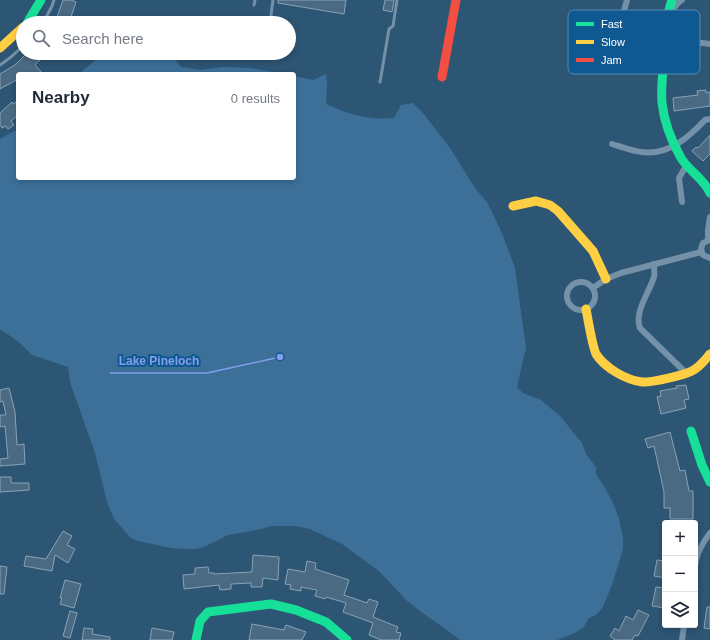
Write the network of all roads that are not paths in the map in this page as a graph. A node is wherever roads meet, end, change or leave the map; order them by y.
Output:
1 (41, 0) edge
2 (54, 0) edge
3 (255, 0) edge
4 (273, 0) edge
5 (397, 0) edge
6 (456, 0) edge
7 (627, 0) edge
8 (672, 0) edge
9 (682, 0) edge
10 (254, 5) dead end
11 (624, 10) edge
12 (669, 10) edge
13 (672, 10) edge
14 (32, 16) edge
15 (47, 16) edge
16 (271, 16) edge
17 (16, 36) edge
18 (700, 43) edge
19 (710, 44) edge
20 (0, 48) edge
21 (16, 52) edge
22 (0, 65) edge
23 (663, 74) edge
24 (442, 78) dead end
25 (380, 82) dead end
26 (710, 119) edge
27 (612, 144) dead end
28 (674, 145) junction
29 (686, 166) junction
30 (710, 193) edge
31 (682, 202) dead end
32 (514, 206) dead end
33 (710, 217) edge
34 (709, 240) edge
35 (701, 252) junction
36 (710, 258) edge
37 (654, 264) junction
38 (606, 279) junction
39 (593, 288) junction
40 (586, 309) junction
41 (710, 354) edge
42 (686, 373) junction
43 (691, 431) dead end
44 (710, 482) edge
45 (710, 533) edge
46 (697, 556) edge
47 (684, 628) edge
48 (196, 640) edge
49 (347, 640) edge
50 (682, 640) edge

1 - 14 street
2 - 15 lane
3 - 10 lane
4 - 16 lane
5 - 25 lane
6 - 24 street
7 - 11 street
8 - 12 street
9 - 13 street
17 - 20 street
18 - 19 street
21 - 22 lane
23 - 28 street
26 - 28 street
27 - 28 street
28 - 29 street
29 - 30 street
29 - 31 street
32 - 38 street
33 - 34 street
34 - 35 street
35 - 36 street
35 - 37 street
37 - 38 street
37 - 42 street
38 - 39 street
39 - 40 street
39 - 40 street
40 - 42 street
41 - 42 street
43 - 44 street
45 - 46 street
47 - 50 street
48 - 49 street

